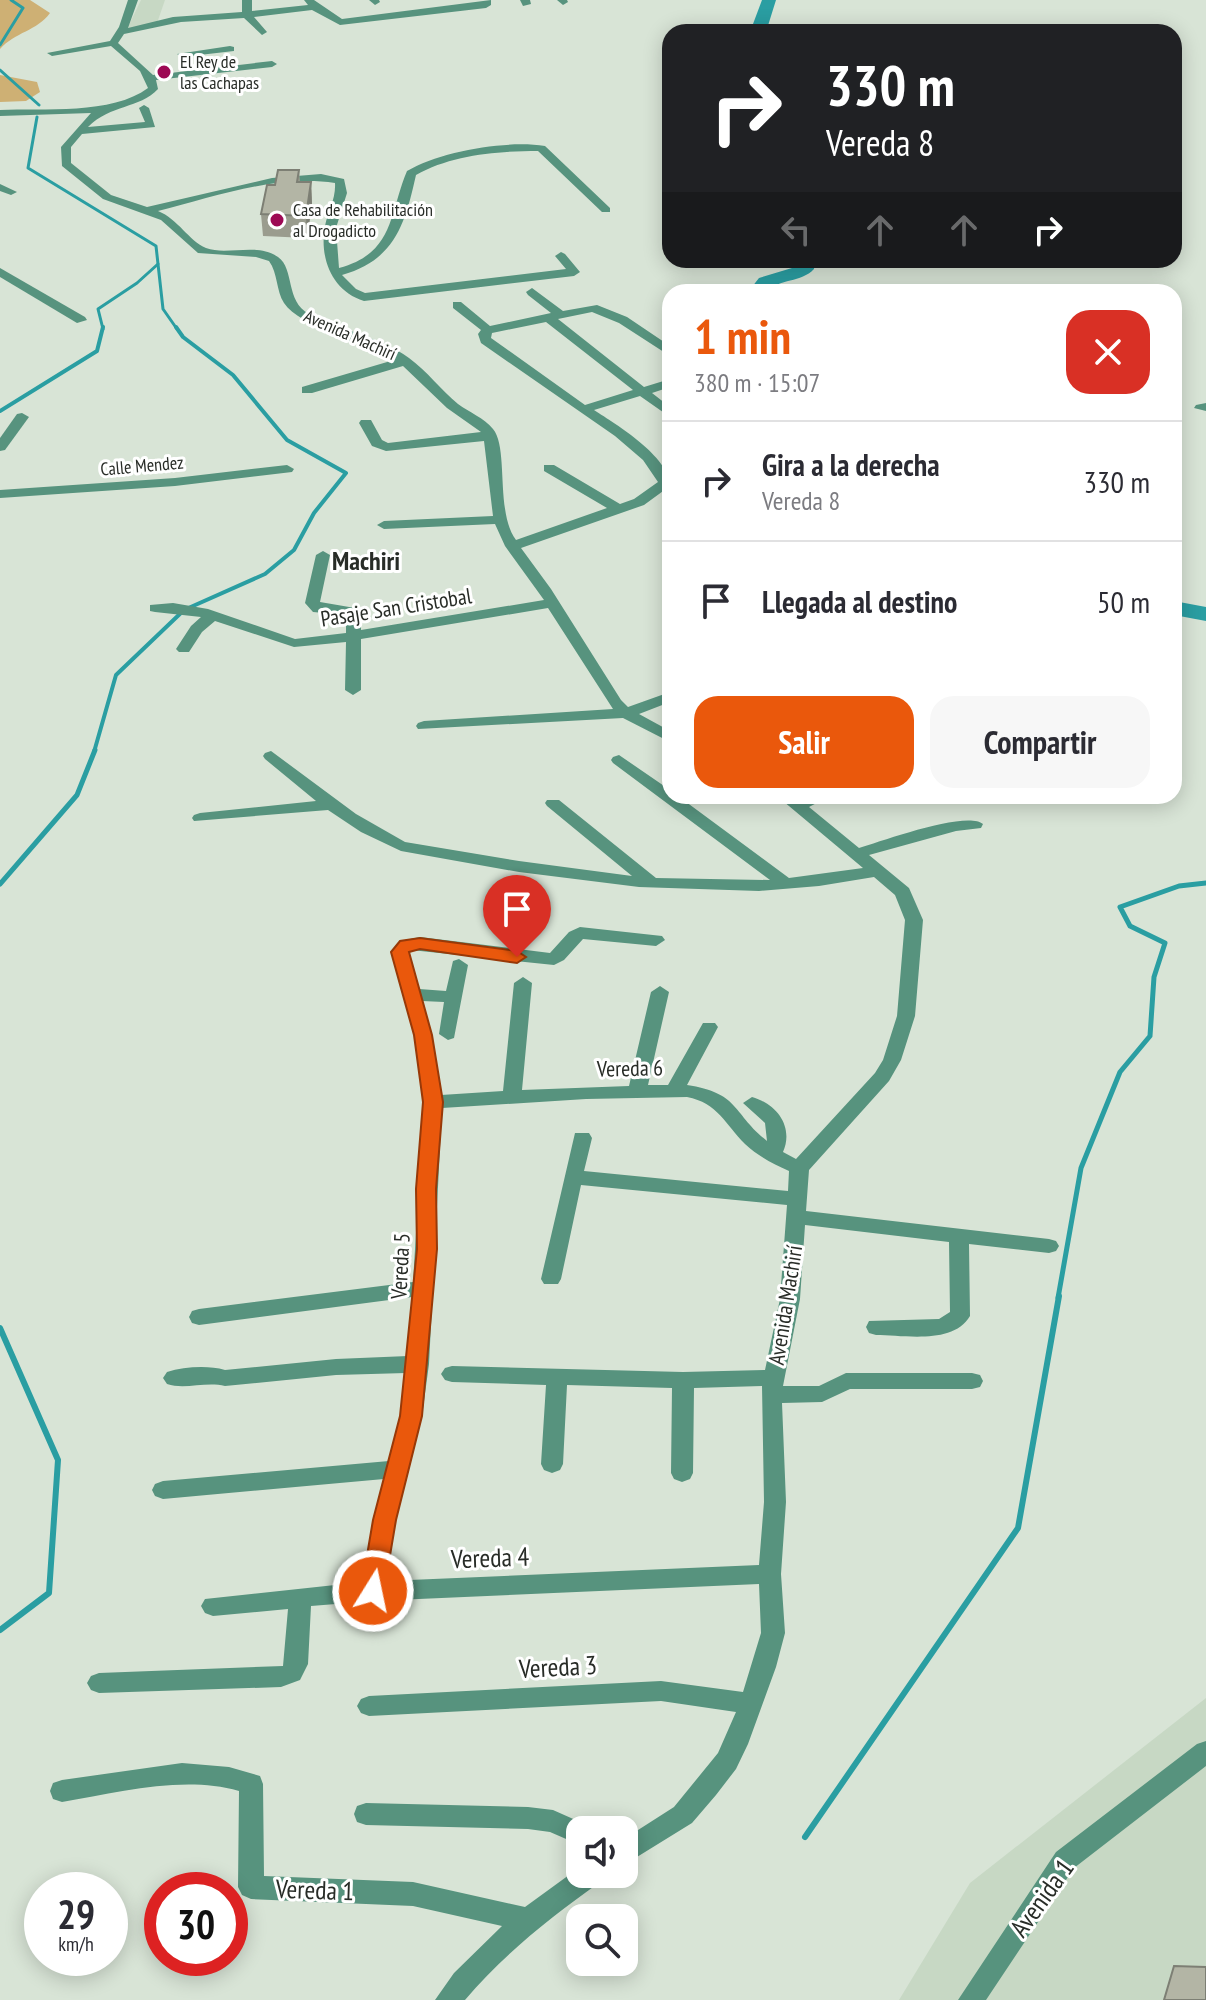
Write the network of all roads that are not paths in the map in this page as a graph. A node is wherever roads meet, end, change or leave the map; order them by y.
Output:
1 (133, 0) edge
2 (247, 0) edge
3 (401, 0) edge
4 (486, 0) edge
5 (221, 3) dead end
6 (311, 4) edge
7 (454, 4) edge
8 (181, 9) dead end
9 (400, 13) junction
10 (247, 15) junction
11 (221, 18) junction
12 (176, 20) junction
13 (120, 32) junction
14 (262, 32) dead end
15 (113, 43) junction
16 (230, 49) dead end
17 (52, 53) dead end
18 (195, 53) junction
19 (182, 54) dead end
20 (272, 64) dead end
21 (203, 71) junction
22 (150, 78) junction
23 (144, 108) dead end
24 (105, 109) junction
25 (0, 113) edge
26 (79, 131) junction
27 (606, 210) dead end
28 (145, 211) junction
29 (561, 256) dead end
30 (0, 272) edge
31 (334, 273) junction
32 (532, 292) dead end
33 (457, 305) dead end
34 (553, 314) junction
35 (81, 320) dead end
36 (488, 330) junction
37 (662, 347) edge
38 (405, 361) junction
39 (662, 386) edge
40 (307, 390) dead end
41 (642, 392) junction
42 (662, 407) edge
43 (585, 409) junction
44 (22, 417) dead end
45 (366, 423) dead end
46 (490, 435) junction
47 (0, 447) edge
48 (549, 468) dead end
49 (287, 469) dead end
50 (662, 478) edge
51 (662, 485) edge
52 (0, 494) edge
53 (618, 509) junction
54 (500, 520) junction
55 (384, 525) dead end
56 (512, 546) junction
57 (323, 555) dead end
58 (552, 603) junction
59 (155, 608) dead end
60 (211, 616) junction
61 (353, 639) junction
62 (184, 649) dead end
63 (353, 690) dead end
64 (662, 700) edge
65 (626, 713) junction
66 (424, 726) dead end
67 (662, 733) edge
68 (271, 756) dead end
69 (619, 760) dead end
70 (662, 792) edge
71 (553, 803) dead end
72 (334, 804) junction
73 (678, 804) edge
74 (795, 804) edge
75 (200, 818) dead end
76 (975, 824) dead end
77 (855, 854) junction
78 (878, 871) junction
79 (651, 883) junction
80 (785, 883) junction
81 (656, 940) dead end
82 (459, 965) dead end
83 (523, 983) dead end
84 (660, 992) dead end
85 (412, 994) junction
86 (454, 997) junction
87 (709, 1027) dead end
88 (448, 1034) dead end
89 (674, 1091) junction
90 (637, 1092) junction
91 (512, 1096) junction
92 (433, 1102) junction
93 (752, 1103) dead end
94 (582, 1138) dead end
95 (772, 1155) junction
96 (799, 1168) junction
97 (573, 1177) junction
98 (798, 1208) junction
99 (959, 1236) junction
100 (1049, 1246) dead end
101 (551, 1279) dead end
102 (424, 1288) junction
103 (199, 1317) dead end
104 (876, 1327) dead end
105 (418, 1364) junction
106 (452, 1374) dead end
107 (174, 1378) dead end
108 (557, 1378) junction
109 (683, 1380) junction
110 (972, 1381) dead end
111 (772, 1386) junction
112 (552, 1464) dead end
113 (397, 1469) junction
114 (682, 1473) dead end
115 (163, 1490) dead end
116 (770, 1574) junction
117 (373, 1591) junction
118 (300, 1599) junction
119 (213, 1606) dead end
120 (99, 1683) dead end
121 (750, 1703) junction
122 (369, 1706) dead end
123 (1206, 1752) edge
124 (62, 1791) dead end
125 (366, 1814) dead end
126 (566, 1827) edge
127 (638, 1844) edge
128 (572, 1888) edge
129 (528, 1920) junction
130 (448, 2000) edge
131 (971, 2000) edge

1 - 13 street
2 - 10 street
3 - 9 street
4 - 7 street
5 - 11 street
6 - 9 street
6 - 10 street
7 - 9 street
8 - 12 street
10 - 11 street
10 - 14 street
11 - 12 street
12 - 13 street
13 - 15 street
15 - 17 street
15 - 22 street
16 - 18 street
18 - 19 street
18 - 21 street
20 - 21 street
21 - 22 street
22 - 24 street
23 - 26 street
24 - 25 street
24 - 26 street
26 - 28 street, Avenida Machirí
27 - 31 street
28 - 31 street
28 - 38 street, Avenida Machirí
29 - 31 street
30 - 35 street
32 - 34 street
33 - 36 street
34 - 36 street
34 - 37 street
34 - 41 street
36 - 43 street
38 - 40 street
38 - 46 street, Avenida Machirí
39 - 41 street
41 - 42 street
41 - 43 street
43 - 50 street
44 - 47 street
45 - 46 street
46 - 54 street
48 - 53 street
49 - 52 street, Calle Mendez
51 - 53 street
53 - 56 street
54 - 55 street
54 - 56 street
56 - 58 street
57 - 61 street
58 - 61 street, Pasaje San Cristobal
58 - 65 street
59 - 60 street, Pasaje San Cristobal
60 - 61 street, Pasaje San Cristobal
60 - 62 street
61 - 63 street
64 - 65 street
65 - 66 street
65 - 67 street
68 - 72 street
69 - 70 street
71 - 79 street
72 - 75 street
72 - 79 street
73 - 80 street
74 - 77 street
76 - 77 street
77 - 78 street
78 - 80 street
78 - 96 street
79 - 80 street
81 - 85 street, Vereda 5
82 - 86 street
83 - 91 street
84 - 90 street
85 - 86 street
85 - 92 street, Vereda 5
86 - 88 street
87 - 89 street
89 - 90 street, Vereda 6
89 - 95 street, Vereda 6
90 - 91 street, Vereda 6
91 - 92 street, Vereda 6
92 - 102 street, Vereda 5
93 - 95 street
94 - 97 street
95 - 96 street, Vereda 6
96 - 98 street, Avenida Machirí
97 - 98 street
97 - 101 street
98 - 99 street
98 - 111 street, Avenida Machirí
99 - 100 street
99 - 104 street
102 - 103 street
102 - 105 street, Vereda 5
105 - 107 street
105 - 113 street, Vereda 5
106 - 108 street
108 - 109 street
108 - 112 street
109 - 111 street
109 - 114 street
110 - 111 street
111 - 116 street, Avenida Machirí
113 - 115 street
113 - 117 street, Vereda 5
116 - 117 street, Vereda 4
116 - 121 street, Avenida Machirí
117 - 118 street, Vereda 4
118 - 119 street, Vereda 4
118 - 120 street
121 - 122 street, Vereda 3
121 - 127 street, Avenida Machirí
123 - 131 street, Avenida 1
124 - 129 street, Vereda 1
125 - 126 street
128 - 129 street
129 - 130 street

